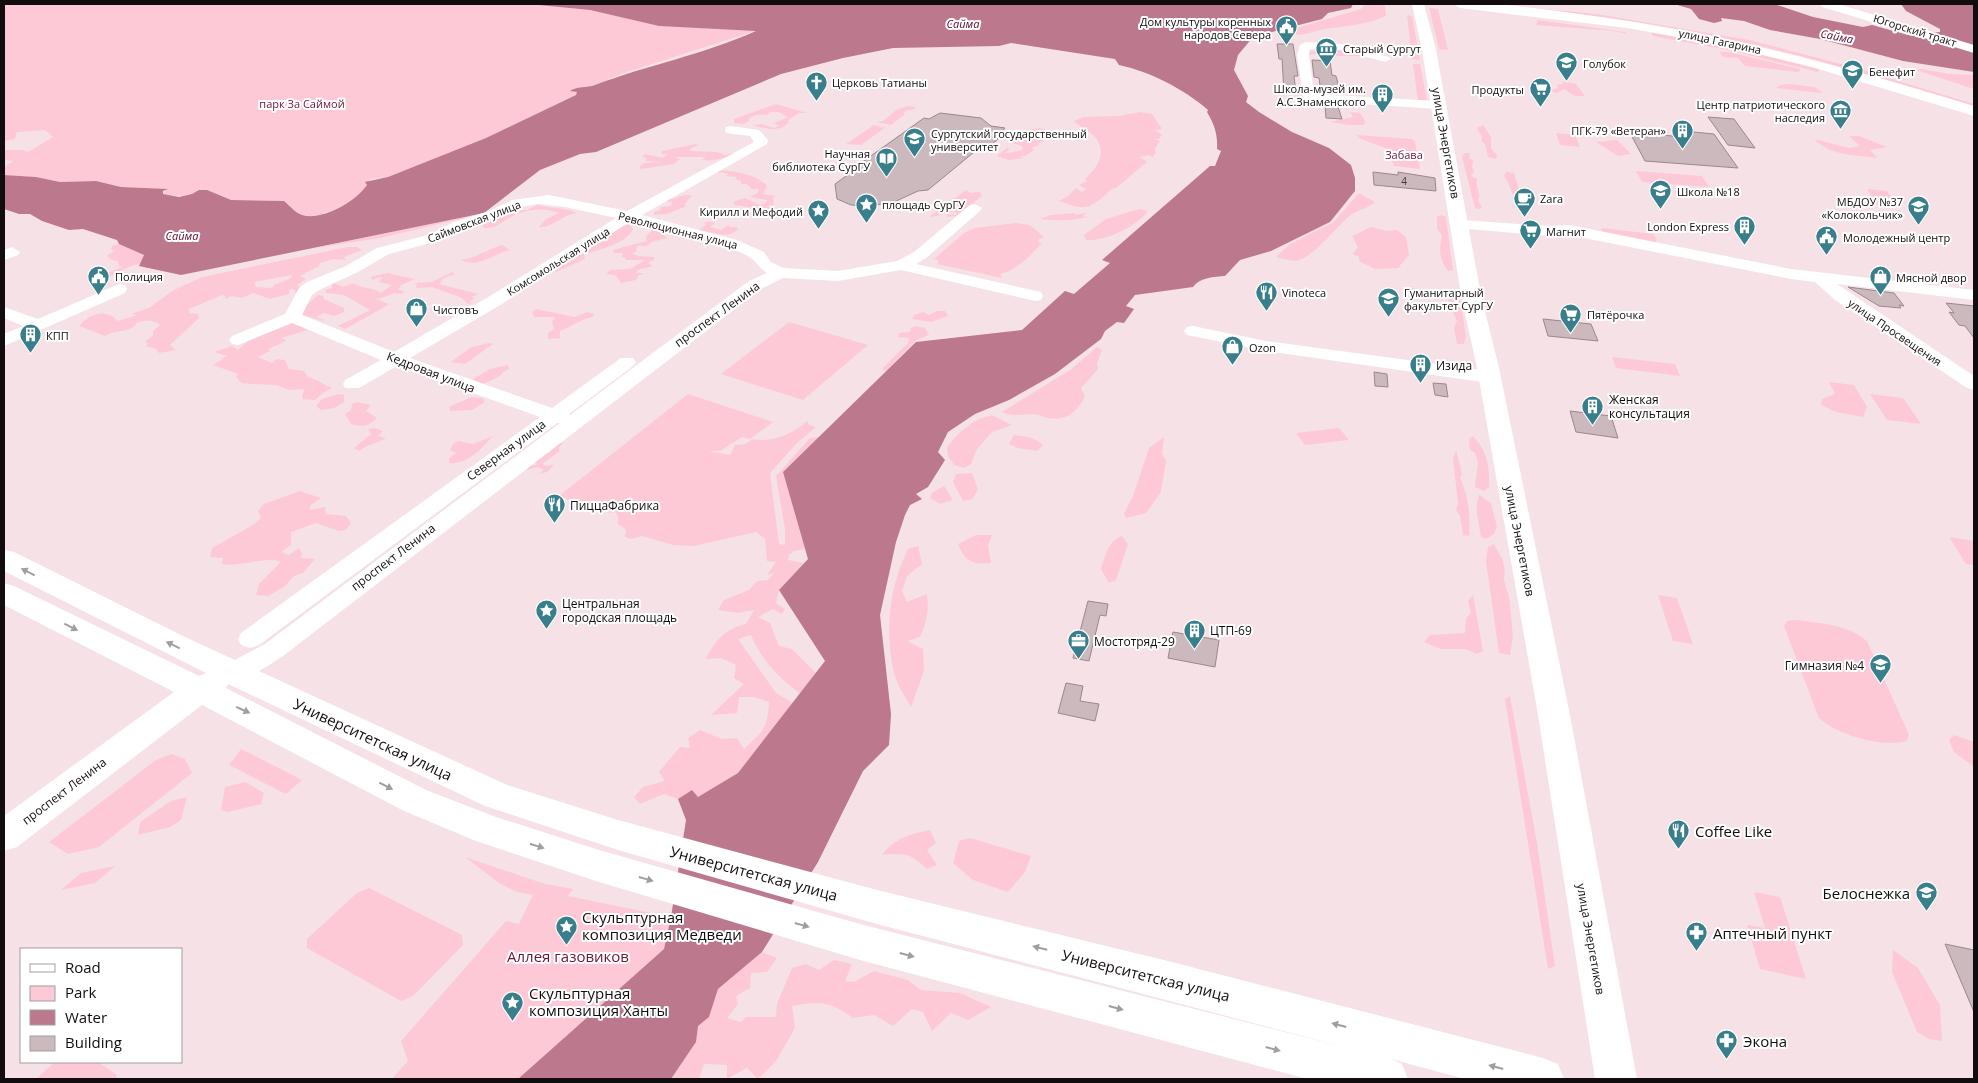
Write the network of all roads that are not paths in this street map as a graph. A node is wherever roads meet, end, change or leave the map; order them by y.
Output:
1 (1418, 4) edge
2 (1460, 4) edge
3 (1826, 4) edge
4 (1840, 4) edge
5 (1902, 23) junction
6 (1974, 44) edge
7 (1974, 49) edge
8 (1385, 59) dead end
9 (1438, 104) junction
10 (1974, 111) edge
11 (731, 130) dead end
12 (538, 196) dead end
13 (562, 204) junction
14 (975, 208) dead end
15 (630, 216) junction
16 (1461, 225) junction
17 (901, 265) junction
18 (772, 269) junction
19 (1818, 277) junction
20 (119, 289) dead end
21 (1974, 295) edge
22 (1035, 296) dead end
23 (4, 312) edge
24 (292, 317) junction
25 (37, 325) junction
26 (1193, 331) dead end
27 (238, 340) dead end
28 (4, 341) edge
29 (395, 359) junction
30 (1489, 377) junction
31 (352, 384) dead end
32 (1974, 384) edge
33 (563, 419) junction
34 (4, 559) edge
35 (4, 593) edge
36 (250, 639) dead end
37 (217, 676) junction
38 (4, 836) edge
39 (1087, 960) junction
40 (1080, 999) junction
41 (1387, 1079) edge
42 (1543, 1079) edge
43 (1616, 1079) edge

1 - 9 main road, улица Энергетиков
2 - 10 main road, улица Гагарина
3 - 5 main road, Югорский тракт
4 - 5 main road, Югорский тракт
5 - 6 main road, Югорский тракт
5 - 7 main road, Югорский тракт
8 - 9 street
9 - 16 main road, улица Энергетиков
11 - 15 street, Комсомольская улица
12 - 13 street, Революционная улица
13 - 15 street, Революционная улица
13 - 24 street, Саймовская улица
14 - 17 street
15 - 18 street, Революционная улица
15 - 29 street, Комсомольская улица
16 - 19 street
16 - 30 main road, улица Энергетиков
17 - 18 street
17 - 22 street
18 - 33 street, Северная улица
19 - 21 street
19 - 32 street, улица Просвещения
20 - 25 street
23 - 25 street
24 - 27 street
24 - 29 street, Кедровая улица
25 - 28 street
26 - 30 street
29 - 31 street, Комсомольская улица
29 - 33 street, Кедровая улица
30 - 43 main road, улица Энергетиков
33 - 36 street, Северная улица
33 - 37 street, проспект Ленина
37 -> 34 main road, Университетская улица
35 -> 37 main road, Университетская улица
37 - 38 main road, проспект Ленина
39 -> 37 main road, Университетская улица
37 -> 40 main road, Университетская улица
39 - 40 main road
42 -> 39 main road, Университетская улица
40 -> 41 main road, Университетская улица

